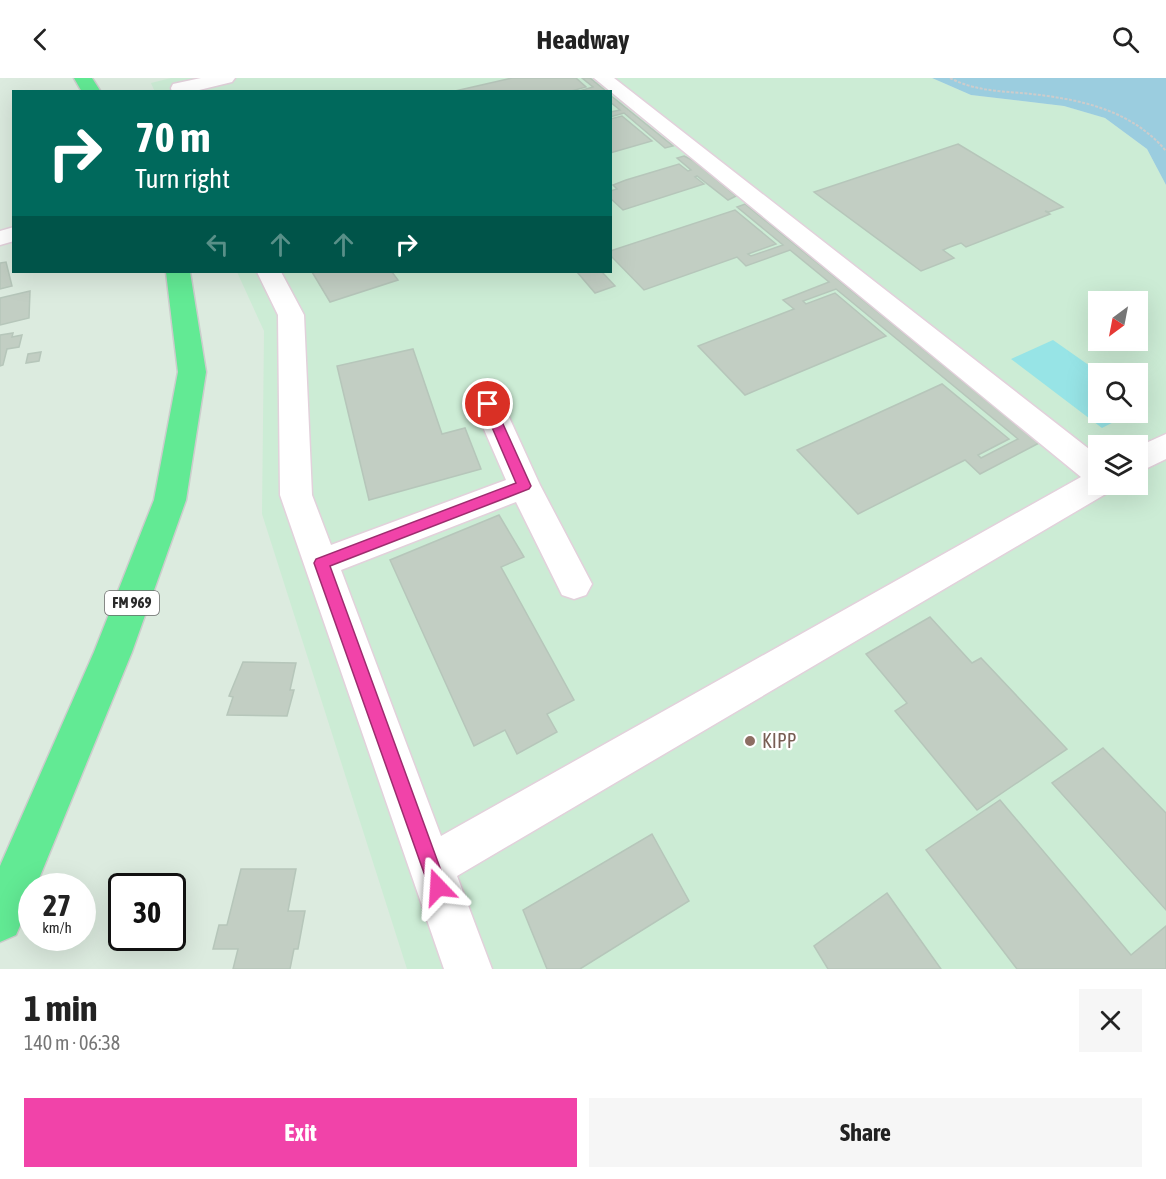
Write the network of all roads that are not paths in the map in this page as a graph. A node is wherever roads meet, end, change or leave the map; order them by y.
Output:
1 (226, 78) edge
2 (603, 78) edge
3 (176, 90) edge
4 (178, 273) edge
5 (270, 273) edge
6 (488, 404) dead end
7 (1166, 445) edge
8 (1148, 455) edge
9 (1088, 465) edge
10 (524, 486) junction
11 (1088, 489) edge
12 (321, 563) junction
13 (574, 584) dead end
14 (431, 866) junction
15 (0, 919) edge
16 (468, 969) edge

1 - 3 street
2 - 9 street
4 - 15 main road, FM 969 / FM 969
5 - 12 street
6 - 10 street
7 - 8 street
10 - 12 street
10 - 13 street
11 - 14 street
12 - 14 street
14 - 16 street

